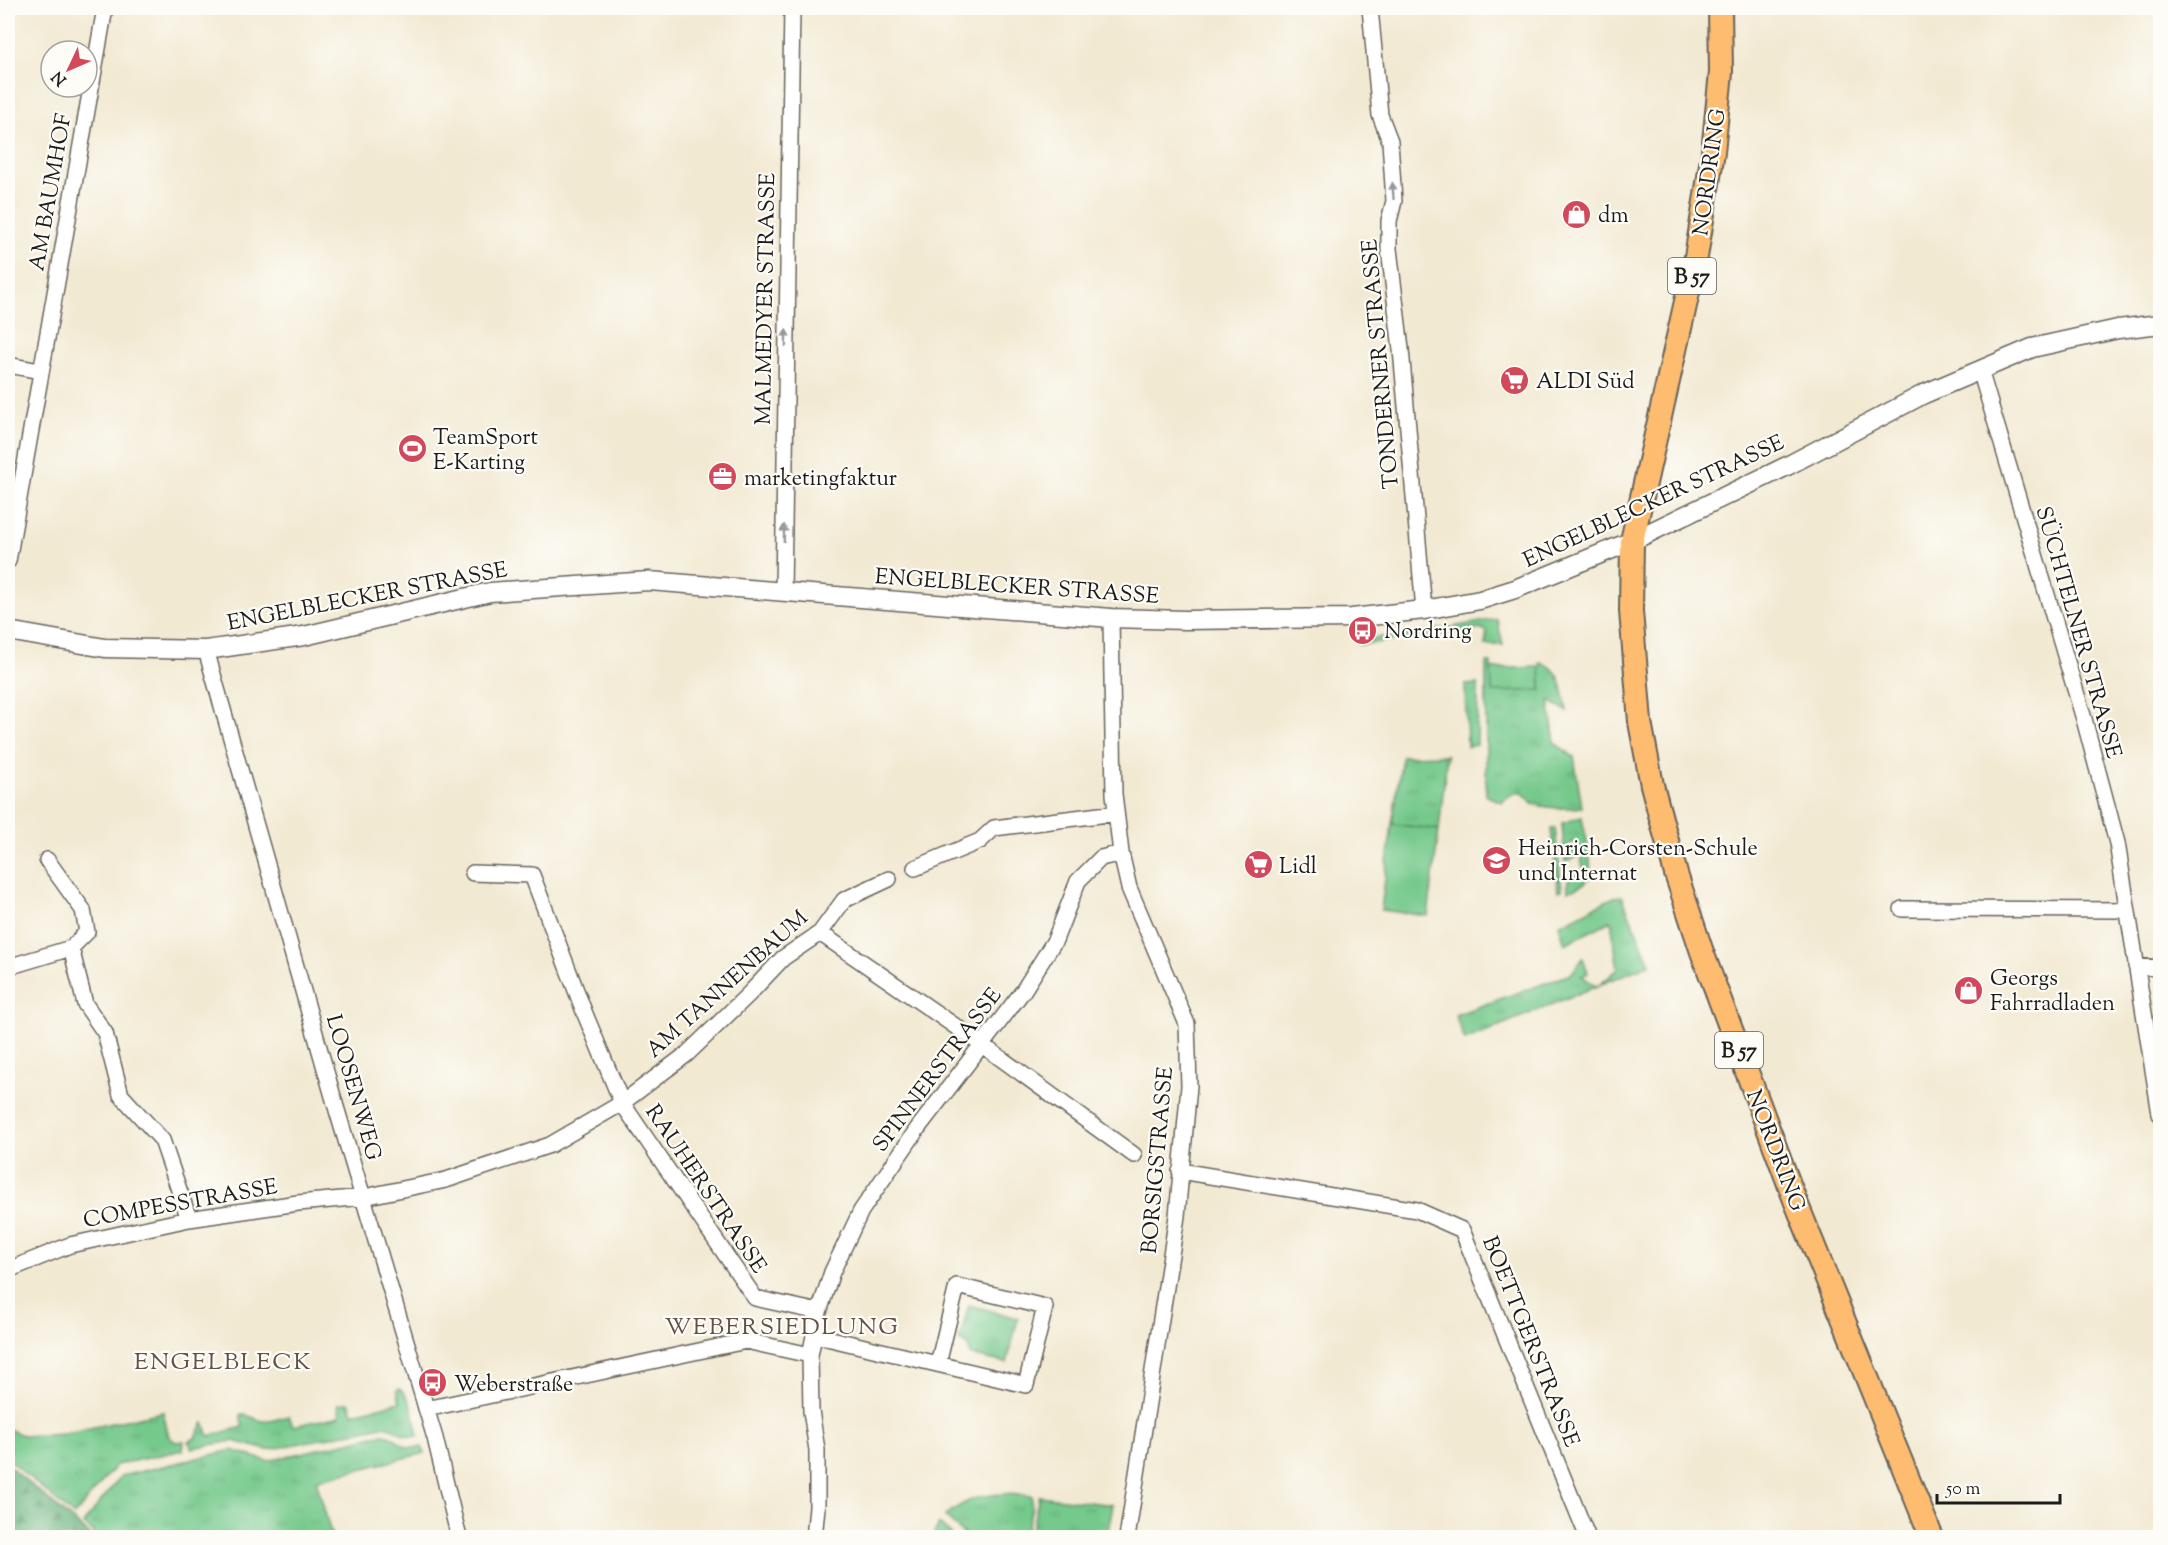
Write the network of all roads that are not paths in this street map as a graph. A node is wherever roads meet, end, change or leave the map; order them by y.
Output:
1 (105, 8) edge
2 (792, 8) edge
3 (1370, 8) edge
4 (1720, 8) edge
5 (2160, 324) edge
6 (8, 365) edge
7 (1980, 369) junction
8 (40, 371) junction
9 (1632, 541) junction
10 (8, 561) edge
11 (783, 592) junction
12 (1424, 610) junction
13 (1111, 618) junction
14 (8, 631) edge
15 (206, 650) junction
16 (1116, 813) junction
17 (1121, 853) junction
18 (47, 860) dead end
19 (915, 868) dead end
20 (473, 873) dead end
21 (889, 879) dead end
22 (1902, 909) dead end
23 (2127, 910) junction
24 (820, 933) junction
25 (71, 948) junction
26 (2136, 966) junction
27 (8, 967) edge
28 (2160, 968) edge
29 (981, 1044) junction
30 (622, 1102) junction
31 (2160, 1114) edge
32 (1134, 1155) dead end
33 (1180, 1171) junction
34 (364, 1197) junction
35 (189, 1219) junction
36 (8, 1270) edge
37 (819, 1312) junction
38 (814, 1335) junction
39 (810, 1355) junction
40 (938, 1364) junction
41 (426, 1409) junction
42 (459, 1538) edge
43 (814, 1538) edge
44 (1127, 1538) edge
45 (1588, 1538) edge
46 (1932, 1538) edge

1 - 8 street, AM BAUMHOF
11 -> 2 street, MALMEDYER STRASSE
12 -> 3 street, TONDERNER STRASSE
4 - 9 main road, NORDRING / B 57
5 - 7 street, ENGELBLECKER STRASSE
6 - 8 street
7 - 9 street, ENGELBLECKER STRASSE
7 - 23 street, SÜCHTELNER STRASSE
8 - 10 street, AM BAUMHOF
9 - 12 street, ENGELBLECKER STRASSE
9 - 46 main road, NORDRING / B 57
11 - 13 street, ENGELBLECKER STRASSE
11 - 15 street, ENGELBLECKER STRASSE
12 - 13 street, ENGELBLECKER STRASSE
13 - 16 street, BORSIGSTRASSE
14 - 15 street, ENGELBLECKER STRASSE
15 - 34 street, LOOSENWEG
16 - 17 street, BORSIGSTRASSE
16 - 19 street
17 - 29 street, SPINNERSTRASSE
17 - 33 street, BORSIGSTRASSE
18 - 25 street
20 - 30 street
21 - 24 street, AM TANNENBAUM
22 - 23 street
23 - 26 street, SÜCHTELNER STRASSE
24 - 29 street
24 - 30 street, AM TANNENBAUM
25 - 27 street
25 - 35 street
26 - 28 street
26 - 31 street, SÜCHTELNER STRASSE
29 - 32 street
29 - 37 street, SPINNERSTRASSE
30 - 34 street, AM TANNENBAUM
30 - 37 street, RAUHERSTRASSE
33 - 44 street, BORSIGSTRASSE
33 - 45 street, BOETTGERSTRASSE
34 - 35 street, COMPESSTRASSE
34 - 41 street, LOOSENWEG
35 - 36 street, COMPESSTRASSE
37 - 38 street, SPINNERSTRASSE
38 - 39 street, SPINNERSTRASSE
38 - 40 street
39 - 41 street
39 - 43 street, SPINNERSTRASSE
40 - 40 street
41 - 42 street, LOOSENWEG

